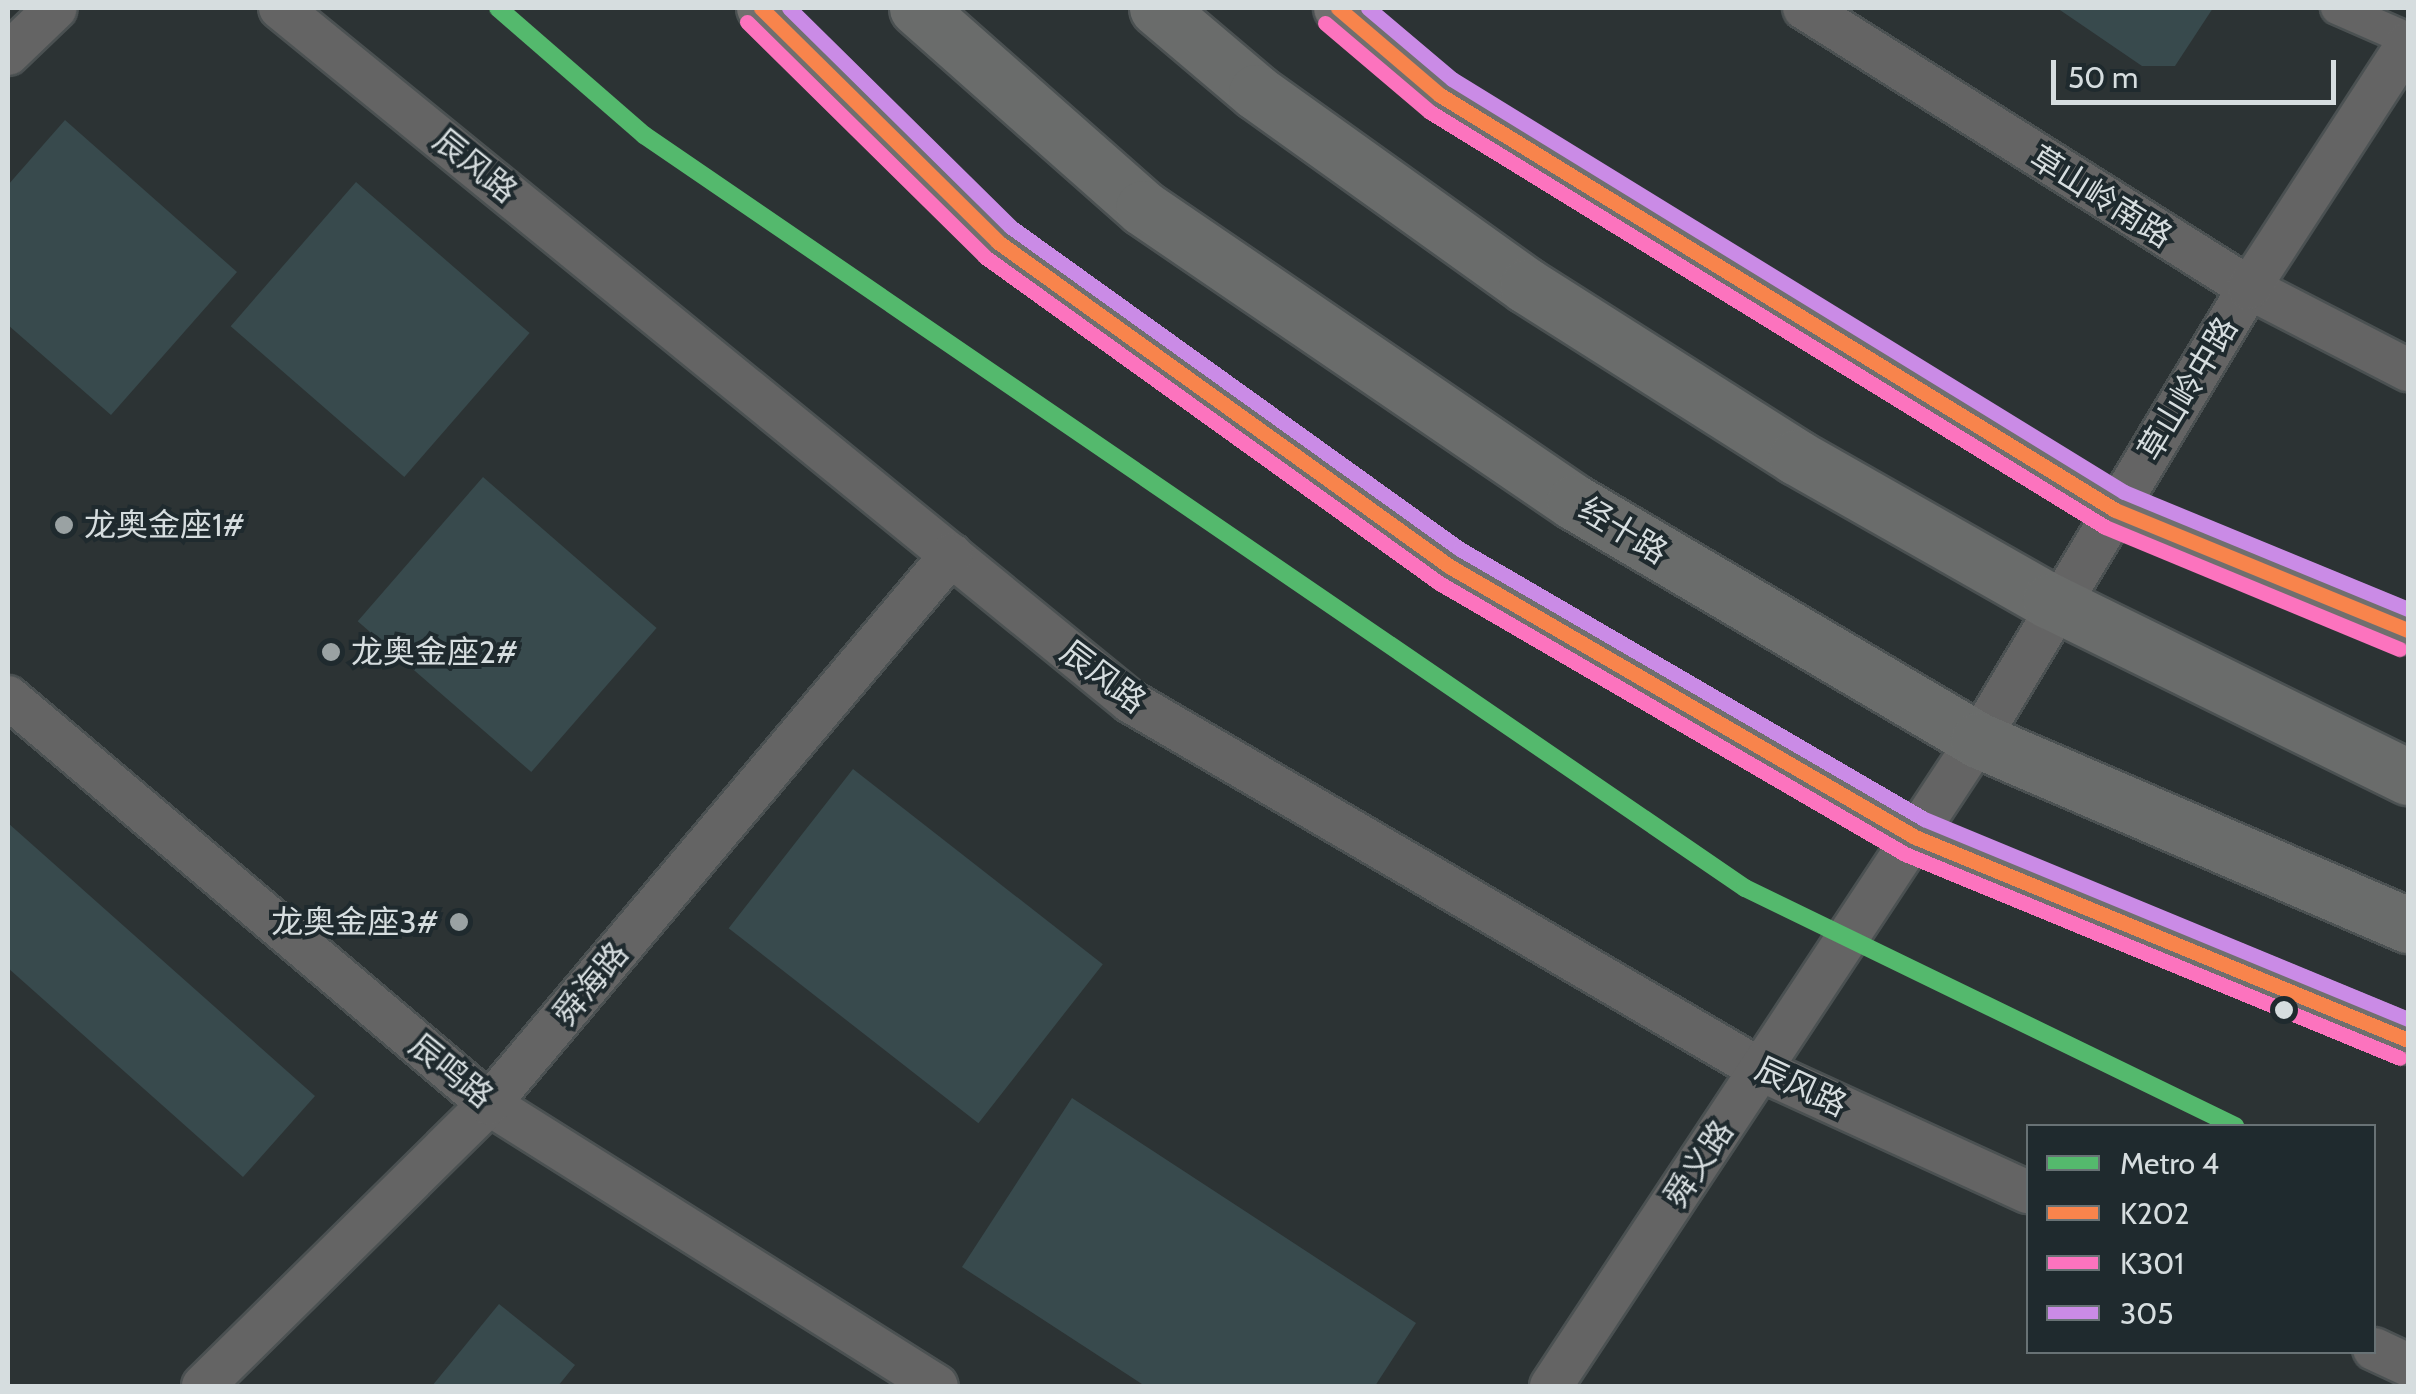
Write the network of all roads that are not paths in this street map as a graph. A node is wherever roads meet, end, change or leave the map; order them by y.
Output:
1 (56, 8) edge
2 (280, 8) edge
3 (761, 8) edge
4 (917, 8) edge
5 (1157, 8) edge
6 (1338, 8) edge
7 (1804, 8) edge
8 (2337, 8) edge
9 (2408, 41) edge
10 (8, 54) edge
11 (2249, 288) junction
12 (2408, 370) edge
13 (2115, 510) junction
14 (951, 555) junction
15 (2062, 606) junction
16 (2408, 630) edge
17 (8, 697) edge
18 (1978, 740) junction
19 (2408, 777) edge
20 (1915, 837) junction
21 (2408, 925) edge
22 (2408, 1040) edge
23 (1762, 1070) junction
24 (490, 1104) junction
25 (2026, 1191) edge
26 (2376, 1351) edge
27 (2408, 1366) edge
28 (202, 1386) edge
29 (937, 1386) edge
30 (1551, 1386) edge

1 - 10 street
2 - 14 street, 辰风路
3 - 20 main road
4 - 18 highway, 经十路
5 - 15 highway
6 - 13 main road
7 - 11 street, 草山岭南路
8 - 9 street
9 - 11 street, 草山岭中路
11 - 12 street, 草山岭南路
11 - 13 street, 草山岭中路
13 - 15 street, 草山岭中路
13 - 16 main road
14 - 23 street, 辰风路
14 - 24 street, 舜海路
15 - 18 street, 草山岭中路
15 - 19 highway
17 - 24 street, 辰鸣路
18 - 20 street, 舜义路
18 - 21 highway, 经十路
20 - 22 main road
20 - 23 street, 舜义路
23 - 25 street, 辰风路
23 - 30 street, 舜义路
24 - 28 street, 舜海路
24 - 29 street, 辰鸣路
26 - 27 street

